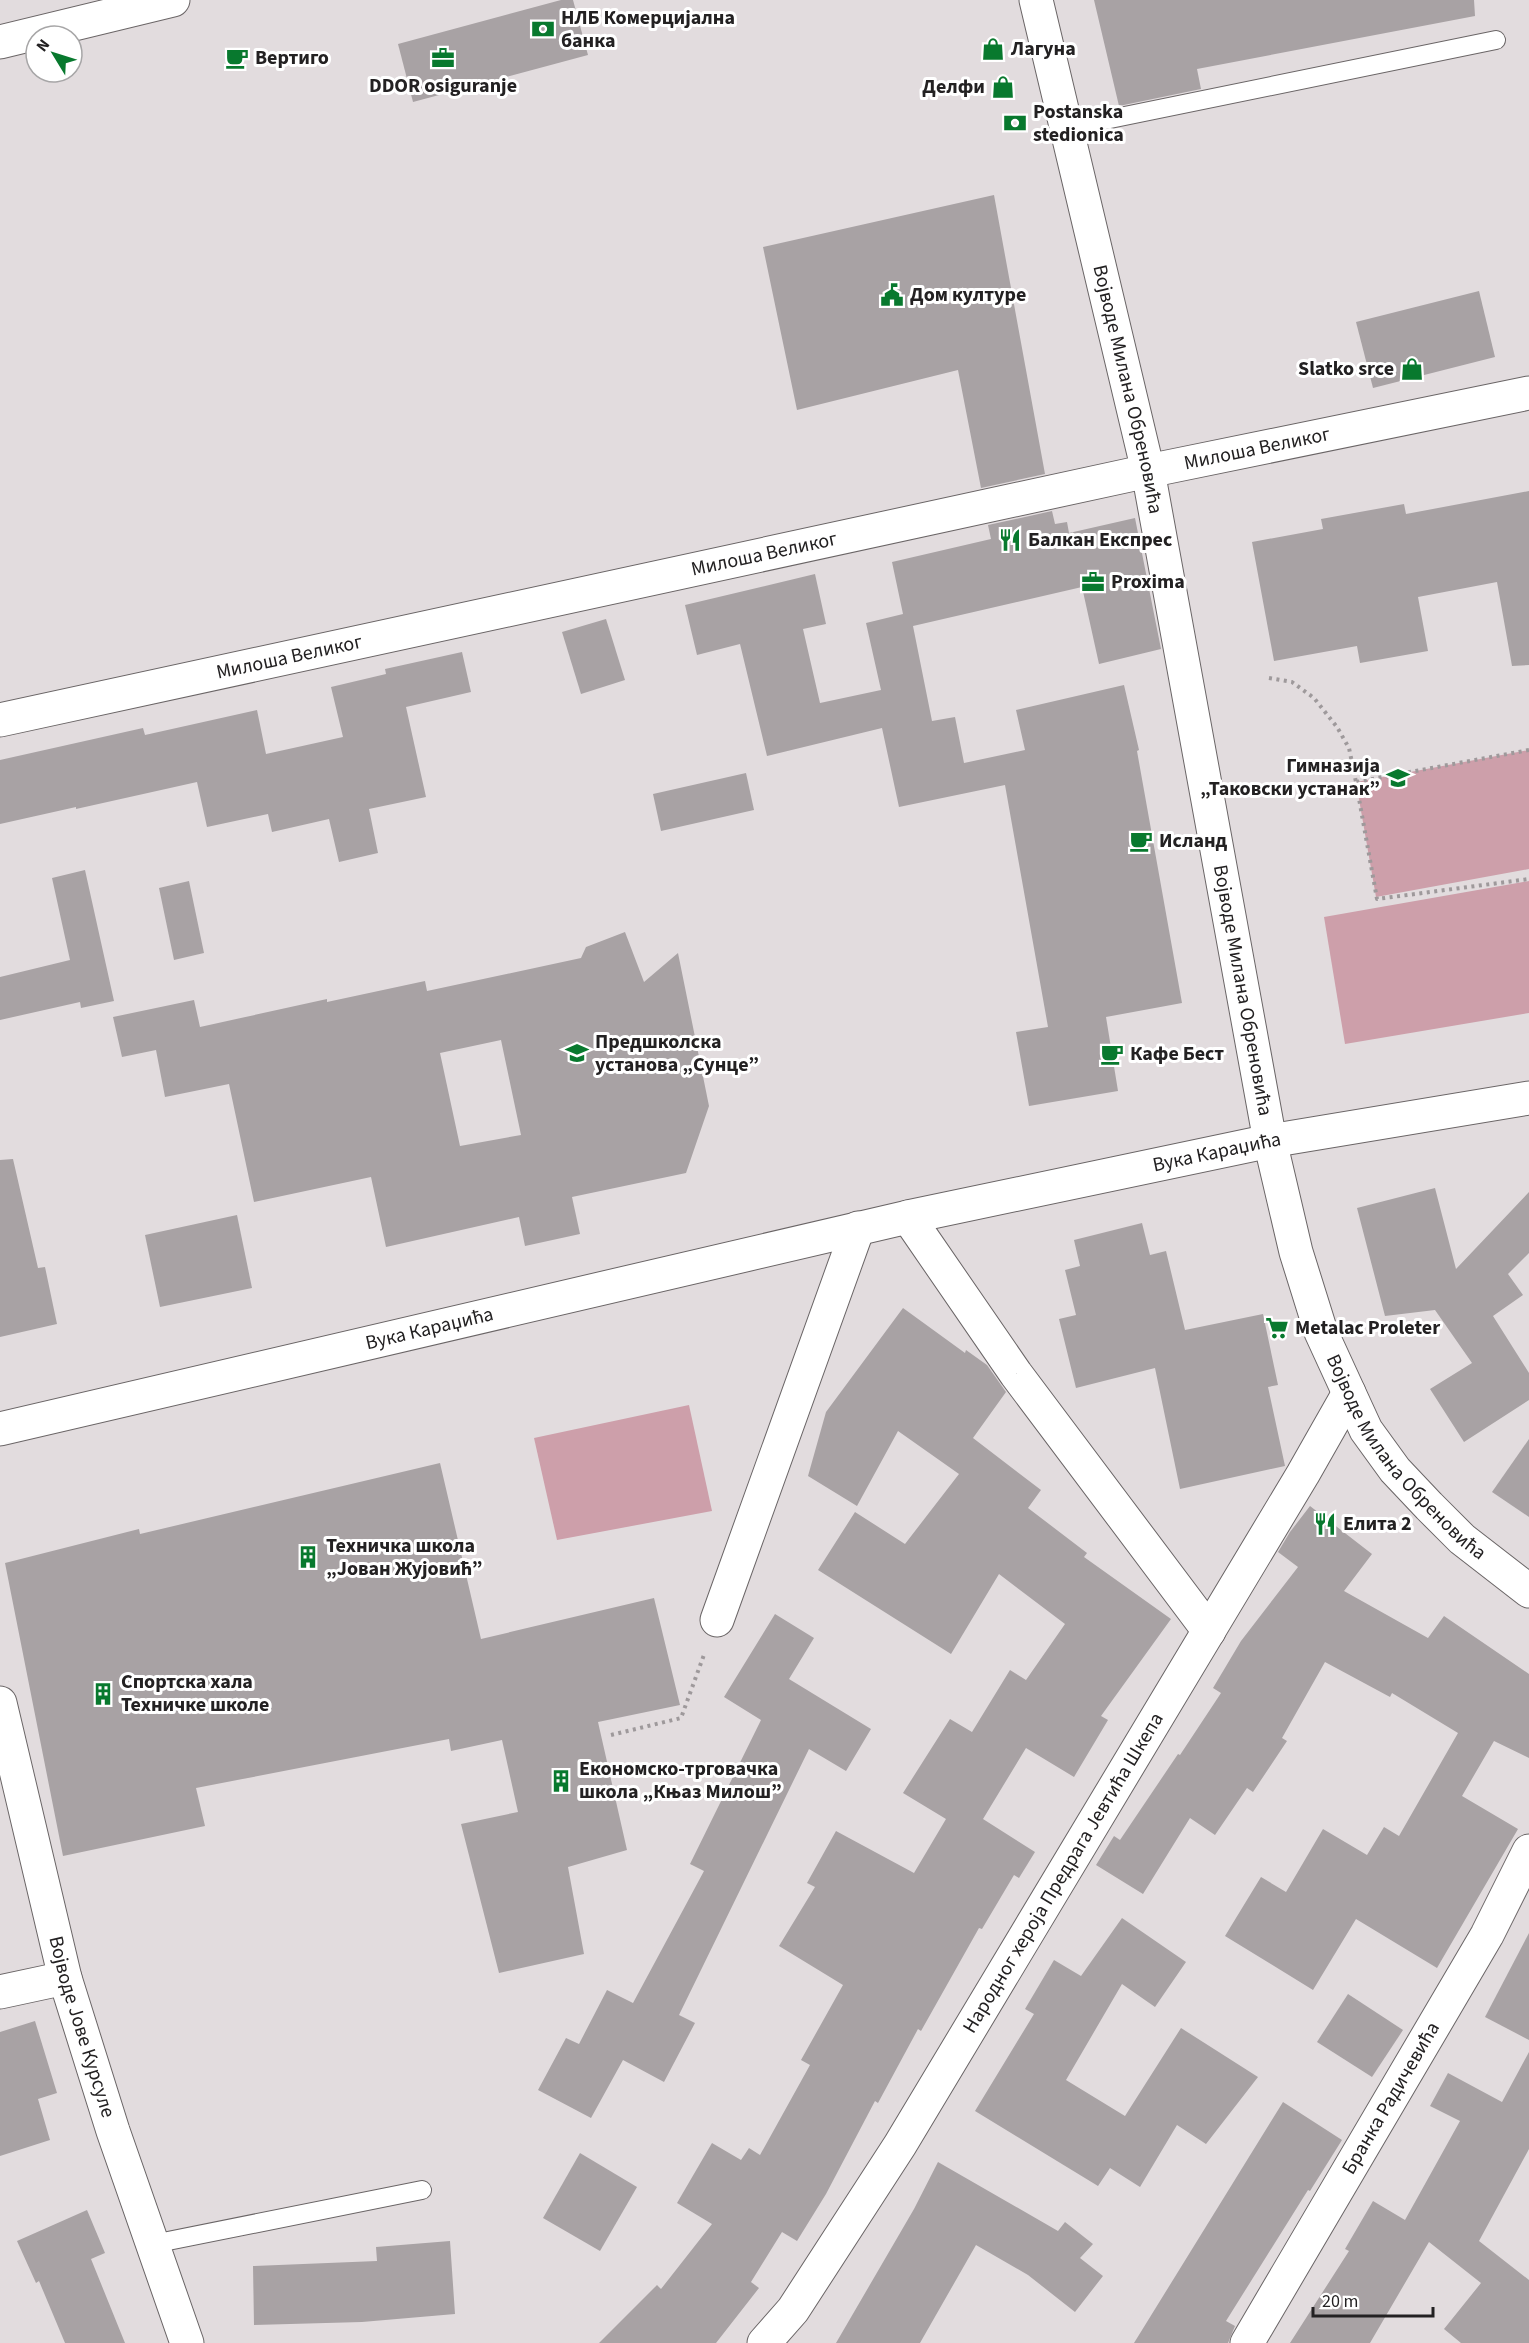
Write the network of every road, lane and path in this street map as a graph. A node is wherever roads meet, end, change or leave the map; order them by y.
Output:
1 (173, 0) edge
2 (1036, 0) edge
3 (1496, 40) dead end
4 (0, 42) edge
5 (1066, 128) junction
6 (1529, 393) edge
7 (1148, 471) junction
8 (1269, 678) dead end
9 (0, 720) edge
10 (1529, 750) edge
11 (1356, 782) junction
12 (1529, 879) edge
13 (1529, 1098) edge
14 (1270, 1141) junction
15 (908, 1217) junction
16 (858, 1228) junction
17 (1349, 1393) junction
18 (0, 1429) edge
19 (1529, 1591) edge
20 (717, 1620) joint
21 (1209, 1631) junction
22 (0, 1703) edge
23 (611, 1735) dead end
24 (1529, 1851) edge
25 (65, 1978) junction
26 (0, 1992) edge
27 (422, 2190) dead end
28 (153, 2244) junction
29 (187, 2343) edge
30 (764, 2343) edge
31 (1247, 2343) edge

1 - 4 street
2 - 5 street, Војводе Милана Обреновића
3 - 5 lane
5 - 7 street, Војводе Милана Обреновића
6 - 7 street, Милоша Великог
7 - 9 street, Милоша Великог
7 - 14 street, Војводе Милана Обреновића
8 - 11 path
10 - 11 path
11 - 12 path
13 - 14 street, Вука Караџића
14 - 15 street, Вука Караџића
14 - 17 street, Војводе Милана Обреновића
15 - 16 street, Вука Караџића
15 - 21 street
16 - 18 street, Вука Караџића
16 - 20 street
17 - 19 street, Војводе Милана Обреновића
17 - 21 street, Народног хероја Предрага Јевтића Шкепа
20 - 23 path
21 - 30 street, Народног хероја Предрага Јевтића Шкепа
22 - 25 street, Војводе Јове Курсуле
24 - 31 street, Бранка Радичевића
25 - 26 street
25 - 28 street, Војводе Јове Курсуле
27 - 28 lane
28 - 29 street, Војводе Јове Курсуле

